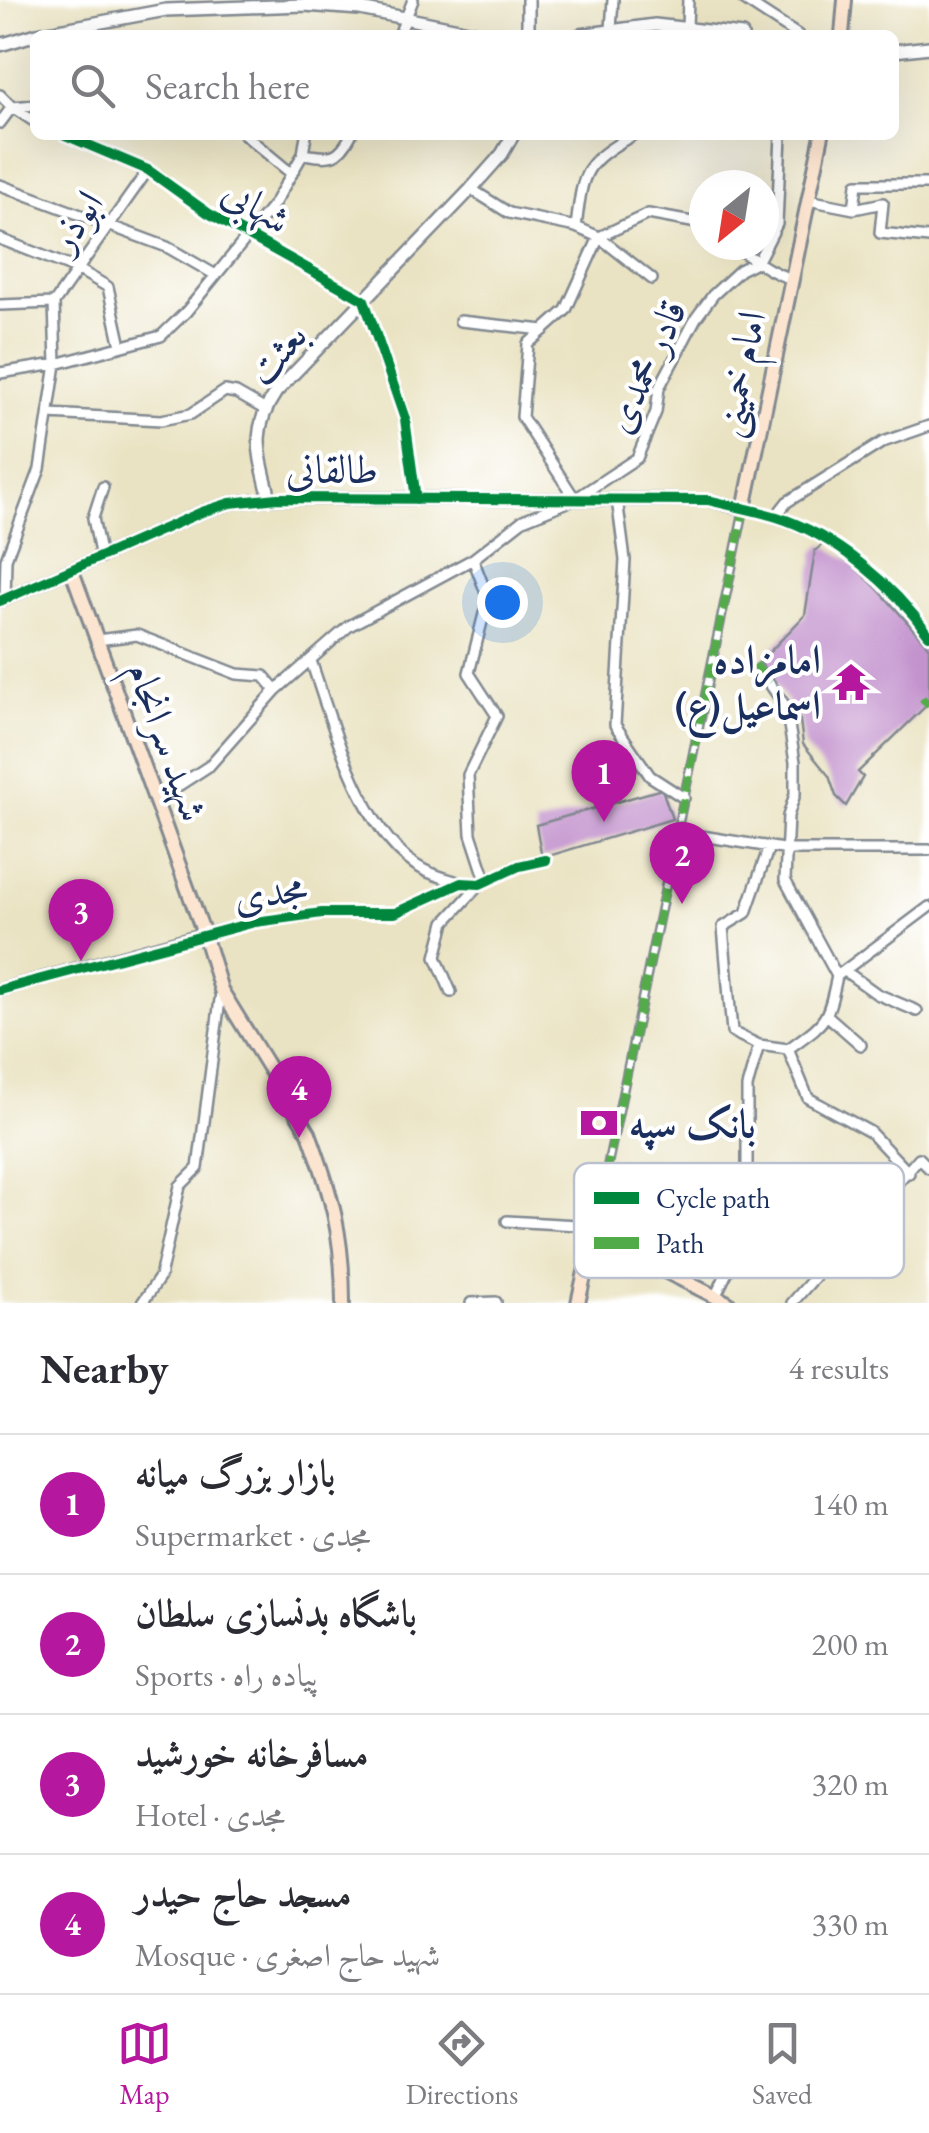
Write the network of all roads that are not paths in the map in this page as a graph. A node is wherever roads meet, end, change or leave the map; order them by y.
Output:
1 (413, 0) edge
2 (528, 0) edge
3 (613, 0) edge
4 (688, 0) edge
5 (744, 0) edge
6 (846, 0) edge
7 (304, 2) edge
8 (405, 18) junction
9 (686, 28) junction
10 (611, 29) junction
11 (58, 30) edge
12 (401, 30) edge
13 (464, 30) edge
14 (528, 30) edge
15 (606, 30) edge
16 (702, 30) edge
17 (790, 30) edge
18 (843, 30) edge
19 (30, 36) edge
20 (0, 45) edge
21 (929, 47) edge
22 (899, 50) edge
23 (0, 94) edge
24 (30, 105) edge
25 (12, 107) junction
26 (30, 119) edge
27 (0, 124) edge
28 (77, 140) edge
29 (251, 140) edge
30 (305, 140) edge
31 (348, 140) edge
32 (511, 140) edge
33 (624, 140) edge
34 (781, 140) edge
35 (821, 140) edge
36 (303, 154) junction
37 (148, 170) junction
38 (292, 174) junction
39 (929, 184) edge
40 (0, 185) edge
41 (471, 189) junction
42 (808, 200) junction
43 (854, 209) junction
44 (689, 222) edge
45 (109, 224) junction
46 (576, 227) junction
47 (250, 235) junction
48 (599, 237) junction
49 (929, 238) edge
50 (0, 239) edge
51 (758, 261) junction
52 (78, 270) junction
53 (214, 274) junction
54 (652, 279) dead end
55 (792, 279) junction
56 (364, 300) junction
57 (54, 302) junction
58 (0, 304) edge
59 (460, 321) dead end
60 (544, 330) junction
61 (121, 346) junction
62 (56, 364) junction
63 (0, 373) edge
64 (264, 410) junction
65 (49, 414) junction
66 (929, 426) edge
67 (103, 487) dead end
68 (274, 498) junction
69 (416, 499) junction
70 (575, 499) junction
71 (617, 500) junction
72 (744, 509) junction
73 (776, 516) junction
74 (101, 558) junction
75 (473, 558) junction
76 (72, 571) junction
77 (2, 600) edge
78 (929, 635) edge
79 (97, 640) junction
80 (311, 661) junction
81 (769, 683) dead end
82 (276, 690) junction
83 (684, 798) junction
84 (155, 801) junction
85 (677, 832) junction
86 (769, 846) junction
87 (789, 850) junction
88 (929, 850) edge
89 (546, 860) dead end
90 (483, 882) junction
91 (461, 883) junction
92 (929, 907) edge
93 (204, 934) junction
94 (841, 974) junction
95 (0, 990) edge
96 (221, 990) junction
97 (451, 992) dead end
98 (916, 1011) dead end
99 (829, 1016) junction
100 (759, 1045) junction
101 (861, 1045) dead end
102 (788, 1050) junction
103 (609, 1163) edge
104 (747, 1163) edge
105 (900, 1163) edge
106 (904, 1167) edge
107 (929, 1168) edge
108 (909, 1172) junction
109 (904, 1178) edge
110 (507, 1221) dead end
111 (574, 1231) edge
112 (584, 1278) edge
113 (680, 1278) edge
114 (814, 1278) edge
115 (725, 1301) edge
116 (496, 1302) edge
117 (142, 1303) edge
118 (343, 1303) edge
119 (471, 1303) edge
120 (578, 1303) edge
121 (792, 1303) edge

1 - 8 street
2 - 14 street
3 - 10 street
4 - 9 street
5 - 17 street
6 - 18 main road
7 - 8 street
7 - 11 street
8 - 12 street
8 - 13 street
9 - 10 street
9 - 16 street
10 - 15 street
19 - 20 street
21 - 22 street
23 - 25 street
24 - 25 street
25 - 26 street
25 - 27 street
28 - 37 street, شهابی
29 - 38 street
30 - 36 street
31 - 36 street
32 - 41 street, بعثت
33 - 46 street
34 - 51 street, قادر محمدی
35 - 42 main road, امام خمینی
36 - 38 street
37 - 45 street, ابوذر
37 - 47 street, شهابی
38 - 47 street
39 - 43 street
40 - 45 street
41 - 46 street
41 - 56 street, بعثت
42 - 43 street
42 - 55 main road, امام خمینی
43 - 49 street
44 - 48 street
45 - 52 street, ابوذر
45 - 53 street
46 - 48 street
47 - 53 street
47 - 56 street, شهابی
48 - 54 street
48 - 60 street
50 - 52 street
51 - 55 street
51 - 70 street, قادر محمدی
52 - 57 street, ابوذر
52 - 61 street
53 - 61 street
55 - 72 main road, امام خمینی
56 - 64 street, بعثت
56 - 69 street
57 - 58 street
57 - 62 street, ابوذر
59 - 60 street
60 - 70 street
61 - 62 street
62 - 63 street
62 - 65 street, ابوذر
64 - 65 street
64 - 68 street, بعثت
65 - 77 street, ابوذر
66 - 73 street
67 - 74 street
68 - 69 street, طالقانی
68 - 74 street, طالقانی
69 - 70 street, طالقانی
70 - 71 street, طالقانی
70 - 75 street, قادر محمدی
71 - 72 street, طالقانی
71 - 83 street
72 - 73 street
72 - 83 street
73 - 78 street
74 - 76 street, طالقانی
75 - 80 street, قادر محمدی
75 - 90 street
76 - 77 street, طالقانی
76 - 79 main road, شهید سرانجام
79 - 82 street
79 - 84 main road, شهید سرانجام
80 - 82 street, قادر محمدی
80 - 91 street
81 - 87 street
82 - 84 street, قادر محمدی
83 - 85 street
84 - 93 main road, شهید سرانجام
85 - 86 street
85 - 103 street
86 - 87 street
86 - 100 street
87 - 88 street
87 - 94 street
89 - 90 street, مجدی
90 - 91 street, مجدی
90 - 97 street
91 - 93 street, مجدی
92 - 94 street
93 - 95 street, مجدی
93 - 96 main road, شهید سرانجام
94 - 98 street
94 - 99 street
96 - 117 street
96 - 118 main road, شهید سرانجام
99 - 101 street
99 - 102 street
100 - 102 street
100 - 104 street
102 - 105 street
106 - 108 street
107 - 108 street
108 - 109 street
110 - 111 street
112 - 120 main road
113 - 115 main road
114 - 121 street
116 - 119 street

